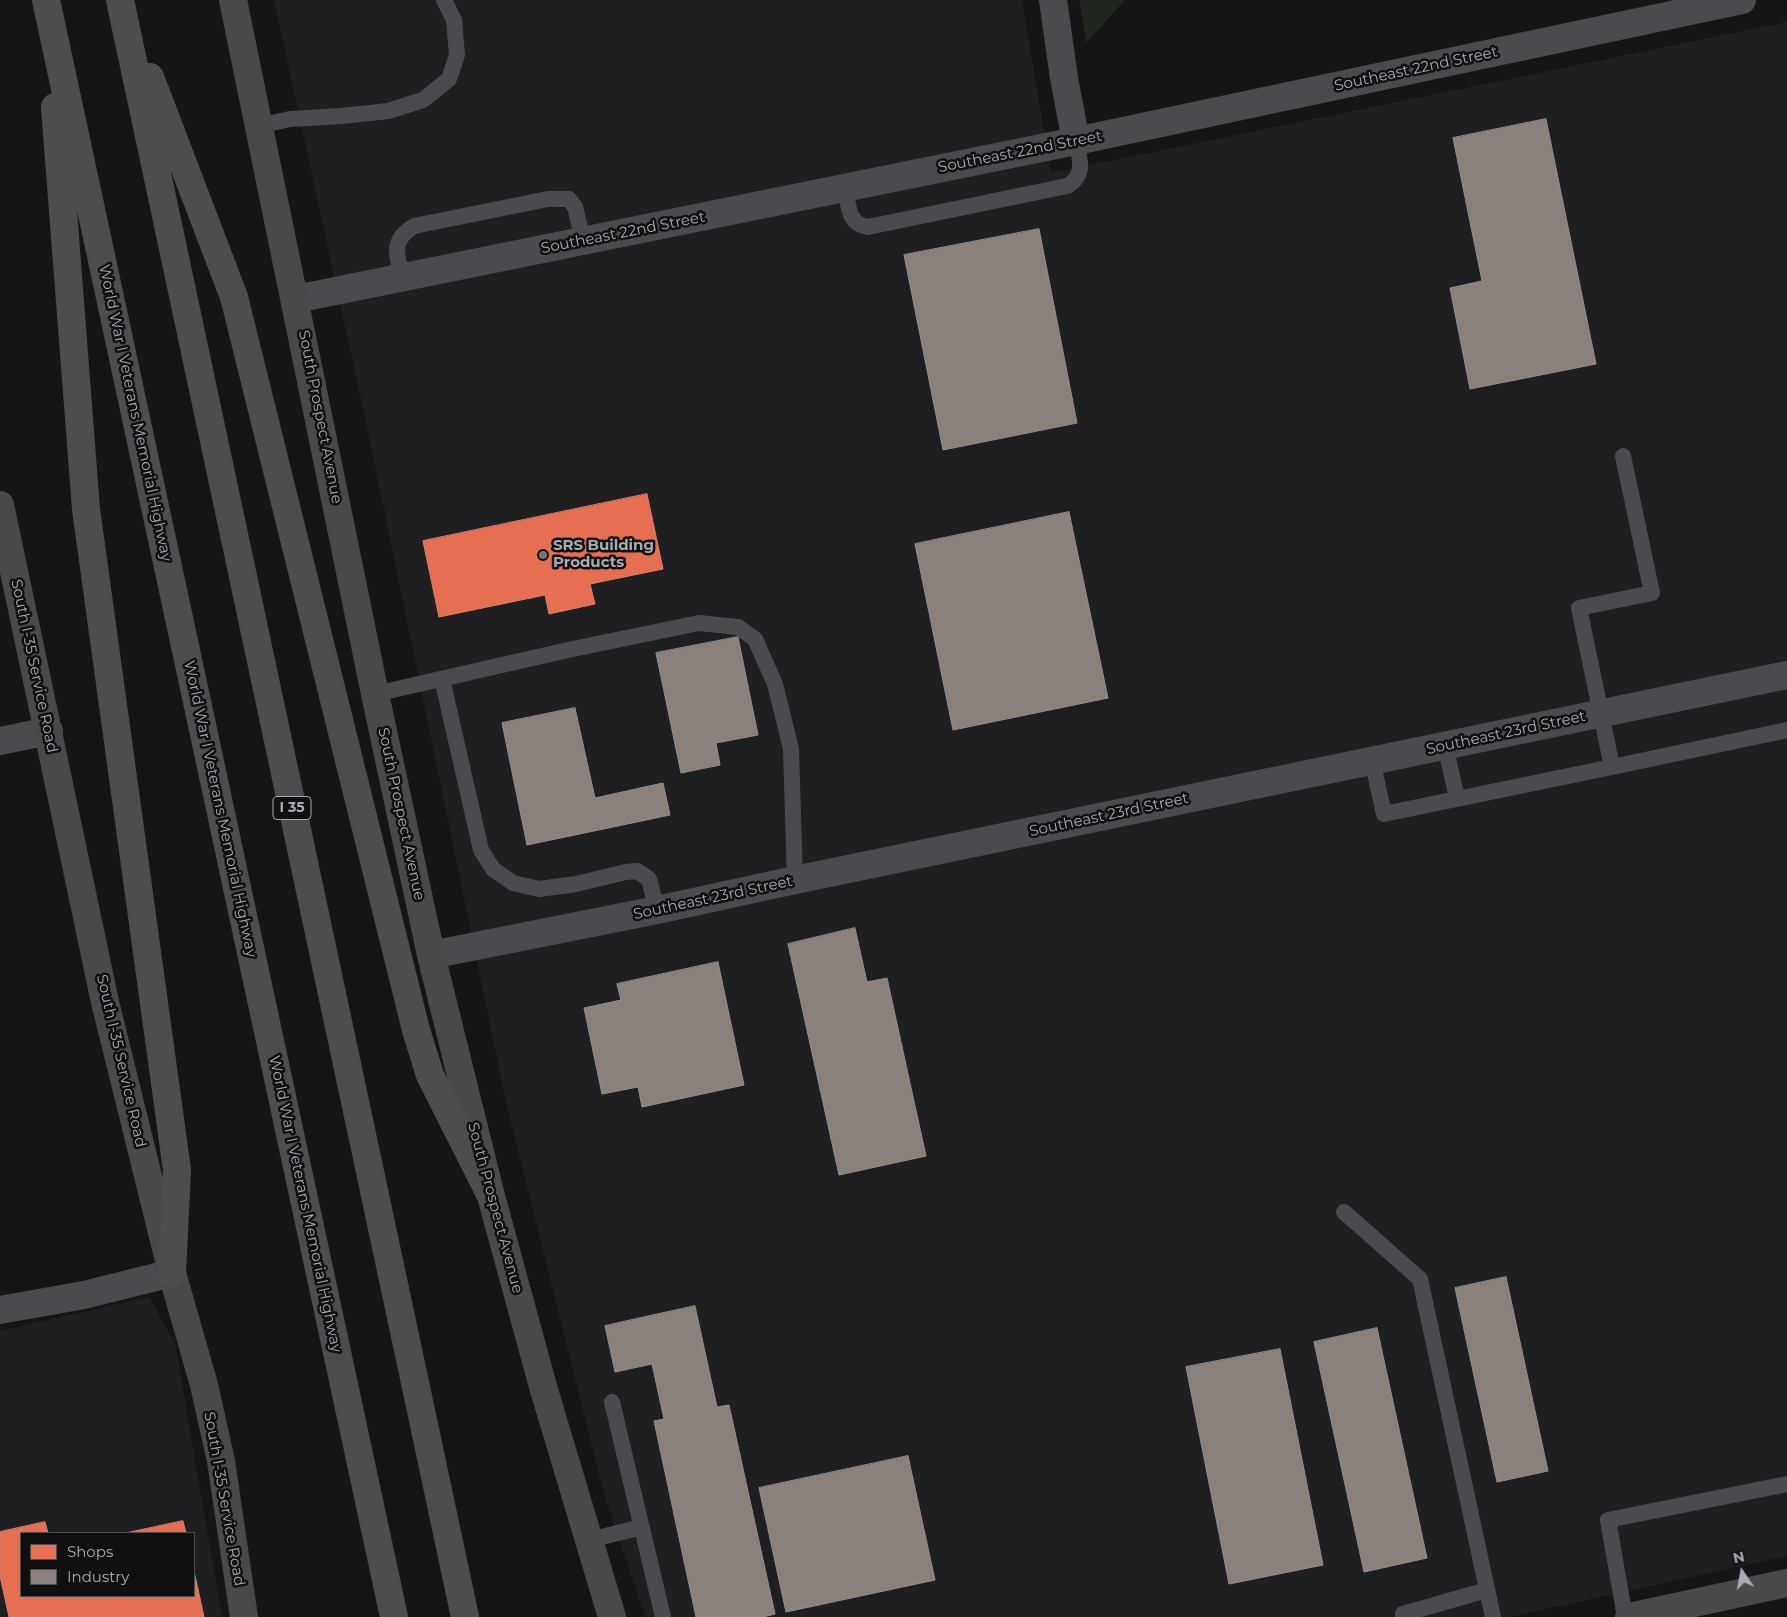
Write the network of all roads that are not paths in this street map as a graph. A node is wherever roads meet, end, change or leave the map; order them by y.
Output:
1 (120, 0) edge
2 (233, 0) edge
3 (444, 0) edge
4 (1053, 0) edge
5 (1742, 0) edge
6 (46, 1) edge
7 (259, 126) junction
8 (1076, 141) junction
9 (845, 188) junction
10 (583, 240) junction
11 (402, 277) junction
12 (296, 299) junction
13 (1623, 456) dead end
14 (0, 505) edge
15 (1787, 675) edge
16 (442, 679) junction
17 (376, 694) junction
18 (1600, 713) junction
19 (1787, 730) edge
20 (49, 731) junction
21 (0, 741) edge
22 (1445, 745) junction
23 (1372, 760) junction
24 (1612, 767) junction
25 (1457, 798) junction
26 (795, 880) junction
27 (657, 910) junction
28 (431, 955) junction
29 (491, 1196) junction
30 (1344, 1212) dead end
31 (172, 1272) junction
32 (0, 1310) edge
33 (612, 1402) dead end
34 (1787, 1484) edge
35 (642, 1527) junction
36 (589, 1540) junction
37 (1787, 1583) edge
38 (1487, 1590) junction
39 (244, 1617) edge
40 (394, 1617) edge
41 (465, 1617) edge
42 (612, 1617) edge
43 (663, 1617) edge
44 (1403, 1617) edge
45 (1493, 1617) edge
46 (1625, 1617) edge
47 (1629, 1617) edge

1 - 29 highway
1 - 41 highway, I 35
2 - 7 main road, South Prospect Avenue
3 - 7 lane
4 - 8 street
5 - 8 street, Southeast 22nd Street
6 - 31 highway
6 - 40 highway, World War I Veterans Memorial Highway
7 - 12 main road, South Prospect Avenue
8 - 9 street, Southeast 22nd Street
8 - 9 lane
9 - 10 street, Southeast 22nd Street
10 - 11 street, Southeast 22nd Street
10 - 11 lane
11 - 12 street, Southeast 22nd Street
12 - 17 main road, South Prospect Avenue
13 - 18 lane
14 - 20 main road, South I-35 Service Road
15 - 18 street, Southeast 23rd Street
16 - 17 lane
16 - 26 lane
16 - 27 lane
17 - 28 main road, South Prospect Avenue
18 - 22 street, Southeast 23rd Street
18 - 24 lane
19 - 24 lane
20 - 21 street
20 - 31 main road, South I-35 Service Road
22 - 23 street, Southeast 23rd Street
22 - 25 lane
23 - 25 lane
23 - 26 street, Southeast 23rd Street
24 - 25 lane
26 - 27 street, Southeast 23rd Street
27 - 28 street, Southeast 23rd Street
28 - 29 main road, South Prospect Avenue
29 - 36 main road, South Prospect Avenue
30 - 38 lane
31 - 32 street
31 - 39 main road, South I-35 Service Road
33 - 35 lane
34 - 46 lane
35 - 36 lane
35 - 43 lane
36 - 42 main road, South Prospect Avenue
37 - 47 main road
38 - 44 lane
38 - 45 lane

